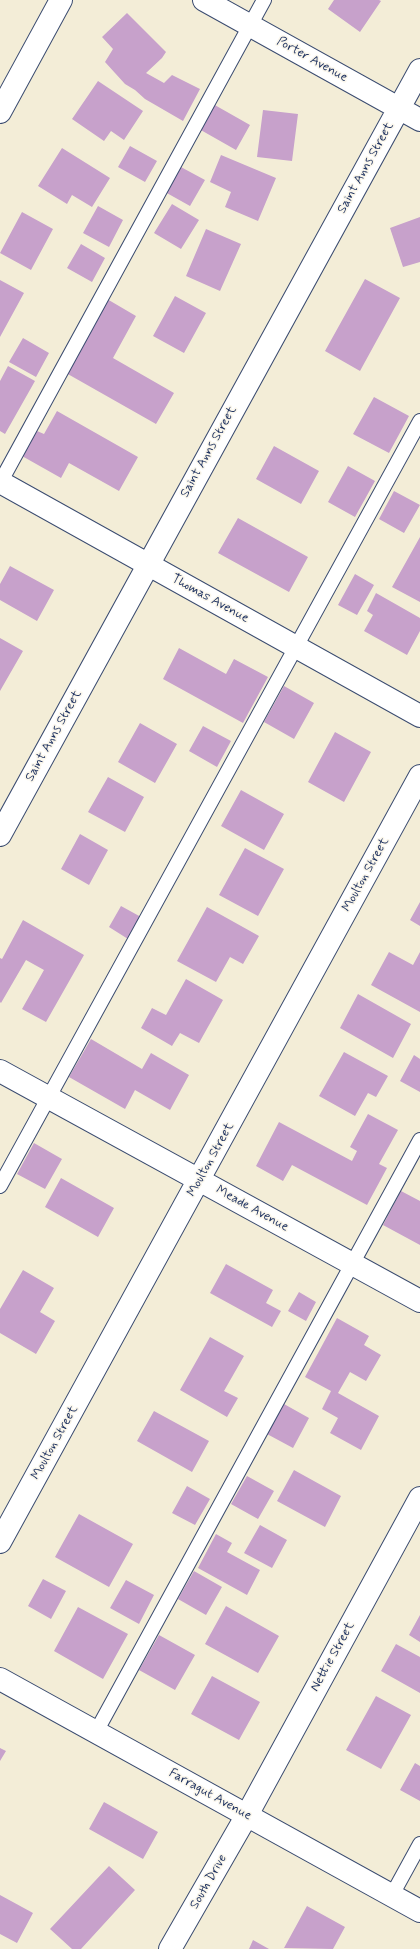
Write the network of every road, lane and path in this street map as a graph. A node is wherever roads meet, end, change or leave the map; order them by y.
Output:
1 (61, 0) edge
2 (204, 0) edge
3 (264, 0) edge
4 (250, 26) junction
5 (420, 70) edge
6 (399, 108) junction
7 (0, 112) edge
8 (420, 120) edge
9 (420, 421) edge
10 (0, 482) edge
11 (148, 564) junction
12 (296, 647) junction
13 (420, 716) edge
14 (420, 776) edge
15 (0, 835) edge
16 (0, 1071) edge
17 (48, 1097) junction
18 (420, 1140) edge
19 (200, 1180) junction
20 (0, 1186) edge
21 (352, 1264) junction
22 (420, 1300) edge
23 (420, 1498) edge
24 (0, 1542) edge
25 (0, 1679) edge
26 (96, 1732) junction
27 (247, 1815) junction
28 (420, 1844) edge
29 (392, 1895) junction
30 (420, 1911) edge
31 (170, 1949) edge

1 - 7 street
2 - 4 street, Porter Avenue
3 - 4 lane
4 - 6 street, Porter Avenue
4 - 10 lane
5 - 6 street, Saint Anns Street
6 - 8 street, Porter Avenue
6 - 11 street, Saint Anns Street
9 - 12 lane
10 - 11 street, Thomas Avenue
11 - 12 street, Thomas Avenue
11 - 15 street, Saint Anns Street
12 - 13 street, Thomas Avenue
12 - 17 lane
14 - 19 street, Moulton Street
16 - 17 street, Meade Avenue
17 - 19 street, Meade Avenue
17 - 20 lane
18 - 21 lane
19 - 21 street, Meade Avenue
19 - 24 street, Moulton Street
21 - 22 street, Meade Avenue
21 - 26 lane
23 - 27 street, Nettie Street
25 - 26 street, Farragut Avenue
26 - 27 street, Farragut Avenue
27 - 29 street, Farragut Avenue
27 - 31 street, South Drive
28 - 29 lane
29 - 30 street, Farragut Avenue

